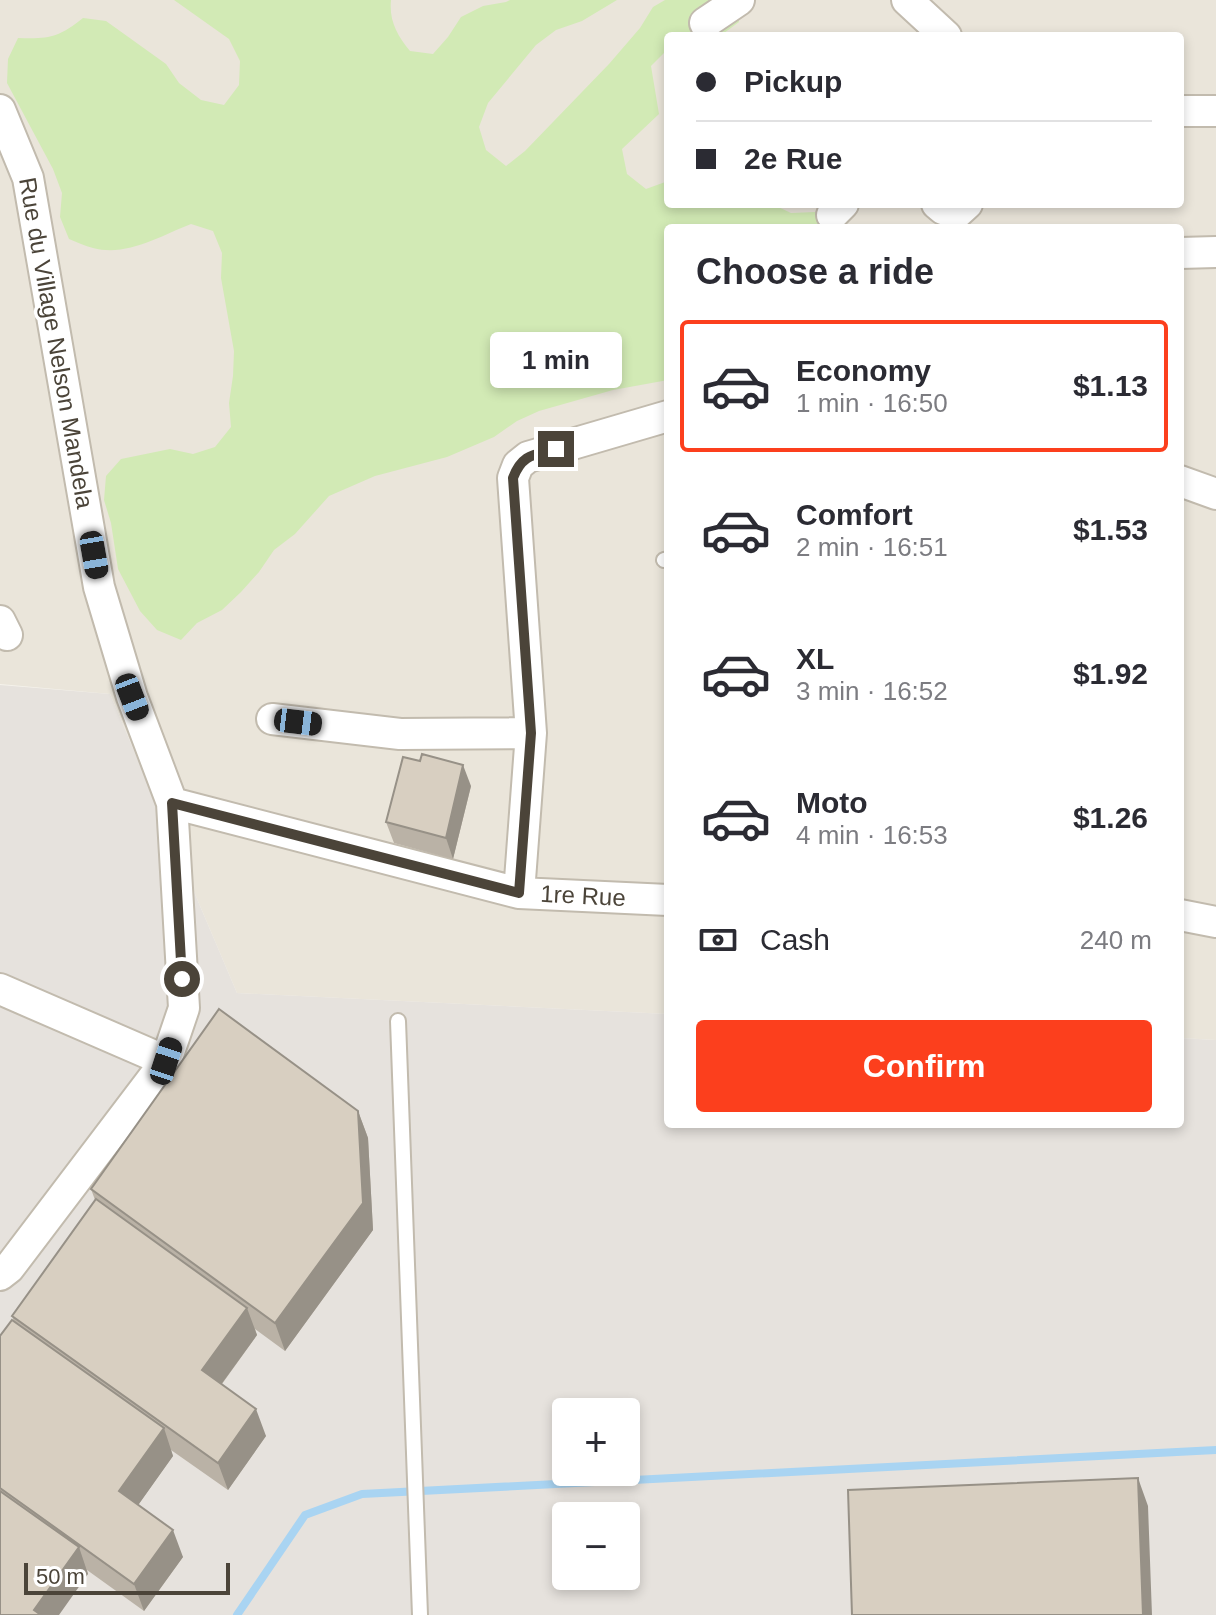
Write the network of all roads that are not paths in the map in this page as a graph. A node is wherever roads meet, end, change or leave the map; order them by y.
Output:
1 (739, 0) edge
2 (907, 0) edge
3 (705, 23) dead end
4 (942, 32) edge
5 (0, 110) edge
6 (1184, 111) edge
7 (1216, 111) edge
8 (942, 208) edge
9 (963, 208) edge
10 (1216, 252) edge
11 (1184, 253) edge
12 (664, 417) edge
13 (1184, 482) edge
14 (1216, 494) edge
15 (272, 719) dead end
16 (531, 733) junction
17 (172, 803) junction
18 (519, 893) junction
19 (664, 900) edge
20 (1184, 916) edge
21 (1216, 922) edge
22 (0, 989) edge
23 (398, 1021) dead end
24 (166, 1061) junction
25 (0, 1275) edge
26 (420, 1615) edge

1 - 3 street
2 - 4 street
5 - 17 street, Rue du Village Nelson Mandela
6 - 7 street
8 - 9 street
10 - 11 street
12 - 16 street
13 - 14 street
15 - 16 street
16 - 18 street
17 - 18 street, 1re Rue
17 - 24 street, Rue du Village Nelson Mandela
18 - 19 street, 1re Rue
20 - 21 street
22 - 24 street
23 - 26 lane
24 - 25 street, Rue du Village Nelson Mandela

